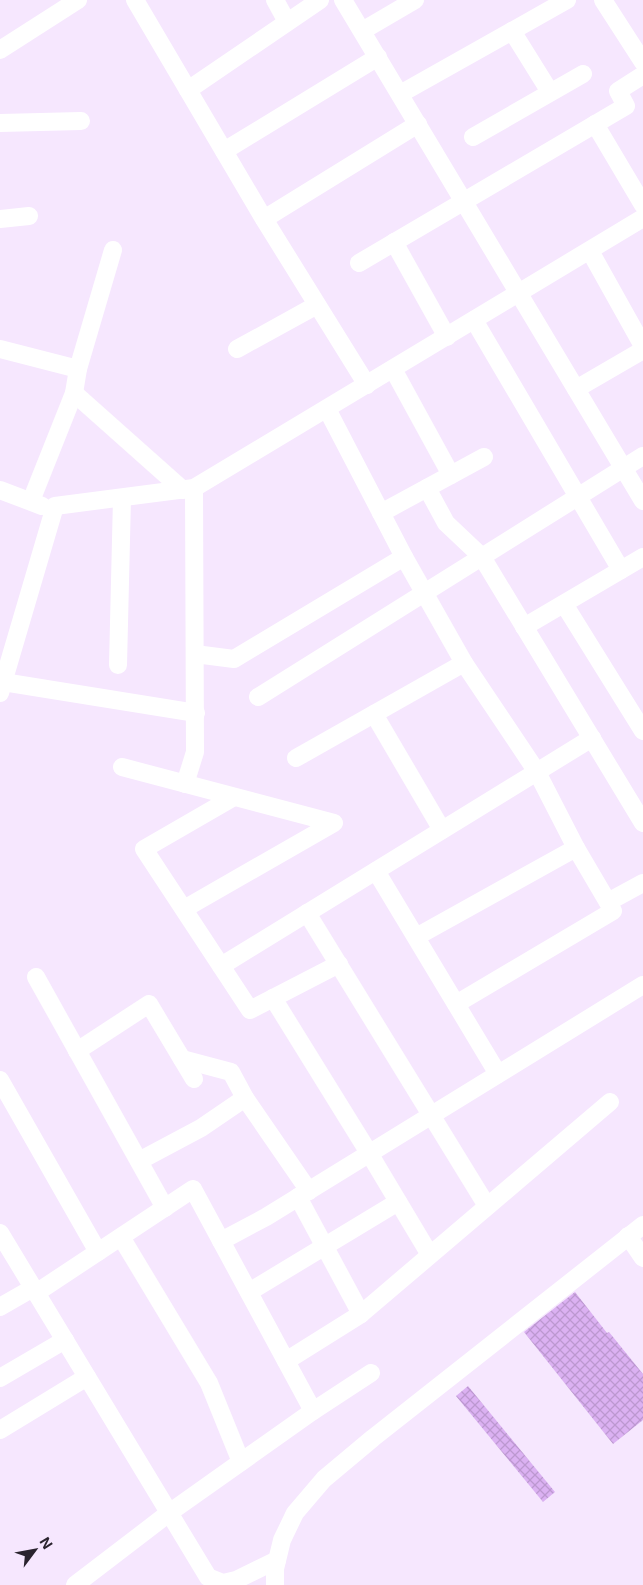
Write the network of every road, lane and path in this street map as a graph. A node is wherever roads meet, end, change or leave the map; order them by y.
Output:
1 (78, 0) edge
2 (135, 0) edge
3 (275, 0) edge
4 (320, 0) edge
5 (344, 0) edge
6 (415, 0) edge
7 (567, 0) edge
8 (604, 0) edge
9 (288, 22) junction
10 (512, 31) junction
11 (362, 32) junction
12 (0, 50) edge
13 (378, 57) junction
14 (643, 62) edge
15 (583, 74) dead end
16 (643, 75) edge
17 (188, 90) junction
18 (550, 92) junction
19 (400, 94) junction
20 (80, 121) dead end
21 (0, 123) edge
22 (418, 124) junction
23 (595, 124) junction
24 (473, 137) dead end
25 (224, 150) junction
26 (464, 201) junction
27 (643, 205) edge
28 (30, 216) dead end
29 (643, 218) edge
30 (0, 219) edge
31 (264, 219) junction
32 (394, 242) junction
33 (113, 250) dead end
34 (590, 250) junction
35 (359, 263) dead end
36 (519, 293) junction
37 (317, 305) junction
38 (474, 320) junction
39 (447, 337) junction
40 (643, 346) edge
41 (0, 349) edge
42 (237, 349) dead end
43 (643, 350) edge
44 (78, 369) junction
45 (393, 369) junction
46 (367, 384) junction
47 (576, 389) junction
48 (74, 393) junction
49 (326, 409) junction
50 (643, 456) edge
51 (484, 457) dead end
52 (623, 468) junction
53 (451, 474) junction
54 (426, 488) junction
55 (189, 489) junction
56 (0, 490) edge
57 (578, 496) junction
58 (122, 498) junction
59 (643, 501) edge
60 (31, 502) junction
61 (54, 510) junction
62 (381, 512) junction
63 (404, 557) junction
64 (482, 557) junction
65 (643, 557) edge
66 (621, 570) junction
67 (424, 593) junction
68 (564, 604) junction
69 (524, 627) junction
70 (195, 654) junction
71 (464, 663) junction
72 (118, 665) dead end
73 (2, 688) edge
74 (258, 697) dead end
75 (196, 713) junction
76 (374, 714) junction
77 (643, 730) edge
78 (592, 738) junction
79 (296, 758) dead end
80 (122, 767) dead end
81 (537, 772) junction
82 (186, 784) junction
83 (234, 797) junction
84 (643, 823) edge
85 (442, 830) junction
86 (576, 848) junction
87 (376, 871) junction
88 (643, 883) edge
89 (608, 902) junction
90 (184, 909) junction
91 (307, 912) junction
92 (416, 937) junction
93 (339, 964) junction
94 (221, 966) junction
95 (36, 977) dead end
96 (643, 985) edge
97 (273, 998) junction
98 (456, 1004) junction
99 (77, 1051) junction
100 (182, 1059) junction
101 (498, 1074) junction
102 (194, 1079) dead end
103 (0, 1080) edge
104 (245, 1098) junction
105 (610, 1102) dead end
106 (431, 1116) junction
107 (369, 1153) junction
108 (139, 1161) junction
109 (304, 1194) junction
110 (398, 1202) junction
111 (487, 1206) junction
112 (165, 1208) junction
113 (643, 1225) edge
114 (0, 1233) edge
115 (121, 1236) junction
116 (628, 1236) junction
117 (221, 1241) junction
118 (324, 1246) junction
119 (98, 1252) junction
120 (430, 1255) junction
121 (643, 1258) edge
122 (34, 1290) junction
123 (249, 1292) junction
124 (0, 1307) edge
125 (361, 1314) junction
126 (64, 1340) junction
127 (286, 1361) junction
128 (370, 1373) dead end
129 (87, 1377) junction
130 (0, 1378) edge
131 (313, 1411) junction
132 (0, 1430) edge
133 (241, 1462) junction
134 (169, 1513) junction
135 (277, 1560) junction
136 (76, 1585) edge
137 (275, 1585) edge

1 - 12 street
2 - 17 street
3 - 9 street
4 - 9 street
5 - 11 street
6 - 11 street
7 - 10 street
8 - 14 street
9 - 17 street
10 - 18 street
10 - 19 street
11 - 13 street
13 - 19 street
13 - 25 street
15 - 18 street
16 - 23 street
17 - 25 street
18 - 24 street
19 - 22 street
20 - 21 street
22 - 26 street
22 - 31 street
23 - 26 street
23 - 27 street
25 - 31 street
26 - 32 street
26 - 36 street
28 - 30 street
29 - 34 street
31 - 37 street
32 - 35 street
32 - 39 street
33 - 44 street
34 - 36 street
34 - 40 street
36 - 38 street
36 - 47 street
37 - 42 street
37 - 46 street
38 - 39 street
38 - 57 street
39 - 45 street
41 - 44 street
43 - 47 street
44 - 48 street
45 - 46 street
45 - 53 street
46 - 49 street
47 - 52 street
48 - 55 street
48 - 60 street
49 - 55 street
49 - 62 street
50 - 52 street
51 - 53 street
52 - 57 street
52 - 59 street
53 - 54 street
54 - 62 street
54 - 64 street
55 - 58 street
55 - 70 street
56 - 60 street
57 - 64 street
57 - 66 street
58 - 61 street
58 - 72 street
60 - 61 street
61 - 73 street
62 - 63 street
63 - 67 street
63 - 70 street
64 - 67 street
64 - 69 street
65 - 66 street
66 - 68 street
67 - 71 street
67 - 74 street
68 - 69 street
68 - 77 street
69 - 78 street
70 - 75 street
71 - 76 street
71 - 81 street
73 - 75 street
75 - 82 street
76 - 79 street
76 - 85 street
78 - 81 street
78 - 84 street
80 - 82 street
81 - 85 street
81 - 86 street
82 - 83 street
83 - 90 street
83 - 90 street
85 - 87 street
86 - 89 street
86 - 92 street
87 - 91 street
87 - 92 street
88 - 89 street
89 - 98 street
90 - 94 street
91 - 93 street
91 - 94 street
92 - 98 street
93 - 97 street
93 - 106 street
94 - 97 street
95 - 99 street
96 - 101 street
97 - 107 street
98 - 101 street
99 - 100 street
99 - 108 street
100 - 102 street
100 - 104 street
101 - 106 street
103 - 119 street
104 - 108 street
104 - 109 street
105 - 111 street
106 - 107 street
106 - 111 street
107 - 109 street
107 - 110 street
108 - 112 street
109 - 117 street
109 - 118 street
110 - 118 street
110 - 120 street
111 - 120 street
112 - 115 street
112 - 117 street
113 - 116 street
114 - 122 street
115 - 119 street
115 - 133 street
116 - 121 street
116 - 135 street
117 - 123 street
118 - 123 street
118 - 125 street
119 - 122 street
120 - 125 street
122 - 124 street
122 - 126 street
123 - 127 street
125 - 127 street
126 - 129 street
126 - 130 street
127 - 131 street
128 - 131 street
129 - 132 street
129 - 134 street
131 - 133 street
133 - 134 street
134 - 135 street
134 - 136 street
135 - 137 street

